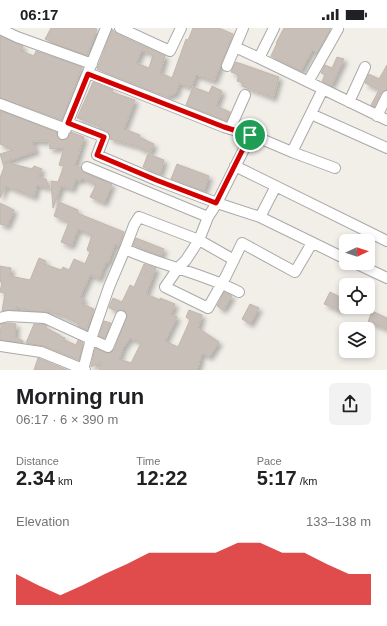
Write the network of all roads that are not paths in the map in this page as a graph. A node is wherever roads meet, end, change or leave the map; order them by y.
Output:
1 (106, 28) edge
2 (120, 28) edge
3 (181, 28) edge
4 (241, 28) edge
5 (274, 28) edge
6 (0, 29) edge
7 (338, 29) edge
8 (19, 33) edge
9 (235, 47) junction
10 (260, 58) junction
11 (227, 66) dead end
12 (365, 67) dead end
13 (90, 69) junction
14 (308, 82) junction
15 (324, 89) junction
16 (246, 95) dead end
17 (387, 96) edge
18 (349, 102) junction
19 (0, 104) edge
20 (311, 114) junction
21 (377, 116) junction
22 (387, 120) edge
23 (66, 129) junction
24 (230, 129) junction
25 (250, 135) junction
26 (387, 148) edge
27 (292, 152) junction
28 (235, 166) junction
29 (87, 167) dead end
30 (335, 168) dead end
31 (276, 186) junction
32 (216, 203) junction
33 (208, 217) junction
34 (260, 217) junction
35 (199, 240) junction
36 (387, 241) edge
37 (312, 243) junction
38 (125, 250) junction
39 (339, 256) edge
40 (234, 260) junction
41 (178, 268) junction
42 (370, 270) edge
43 (387, 278) edge
44 (222, 283) junction
45 (239, 292) dead end
46 (121, 316) dead end
47 (0, 318) edge
48 (91, 339) junction
49 (0, 346) edge
50 (83, 370) edge

1 - 13 street
2 - 3 street
4 - 9 street
5 - 10 street
6 - 8 street
7 - 14 street
8 - 13 street
9 - 10 street
9 - 11 street
10 - 14 street
12 - 18 street
13 - 23 street
13 - 24 street
14 - 15 street
15 - 18 street
15 - 20 street
16 - 24 street
17 - 21 street
18 - 21 street
19 - 23 street
20 - 26 street
20 - 27 street
21 - 22 street
23 - 32 street
24 - 25 street
25 - 27 street
25 - 28 street
27 - 30 street
28 - 31 street
28 - 32 street
29 - 33 street
31 - 34 street
31 - 36 street
32 - 33 street
32 - 34 street
33 - 35 street
34 - 37 street
35 - 38 street
35 - 40 street
35 - 41 street
37 - 39 street
37 - 40 street
38 - 41 street
38 - 48 street
40 - 44 street
41 - 44 street
41 - 44 street
42 - 43 street
44 - 45 street
46 - 48 street
47 - 48 street
48 - 50 street
49 - 50 street

